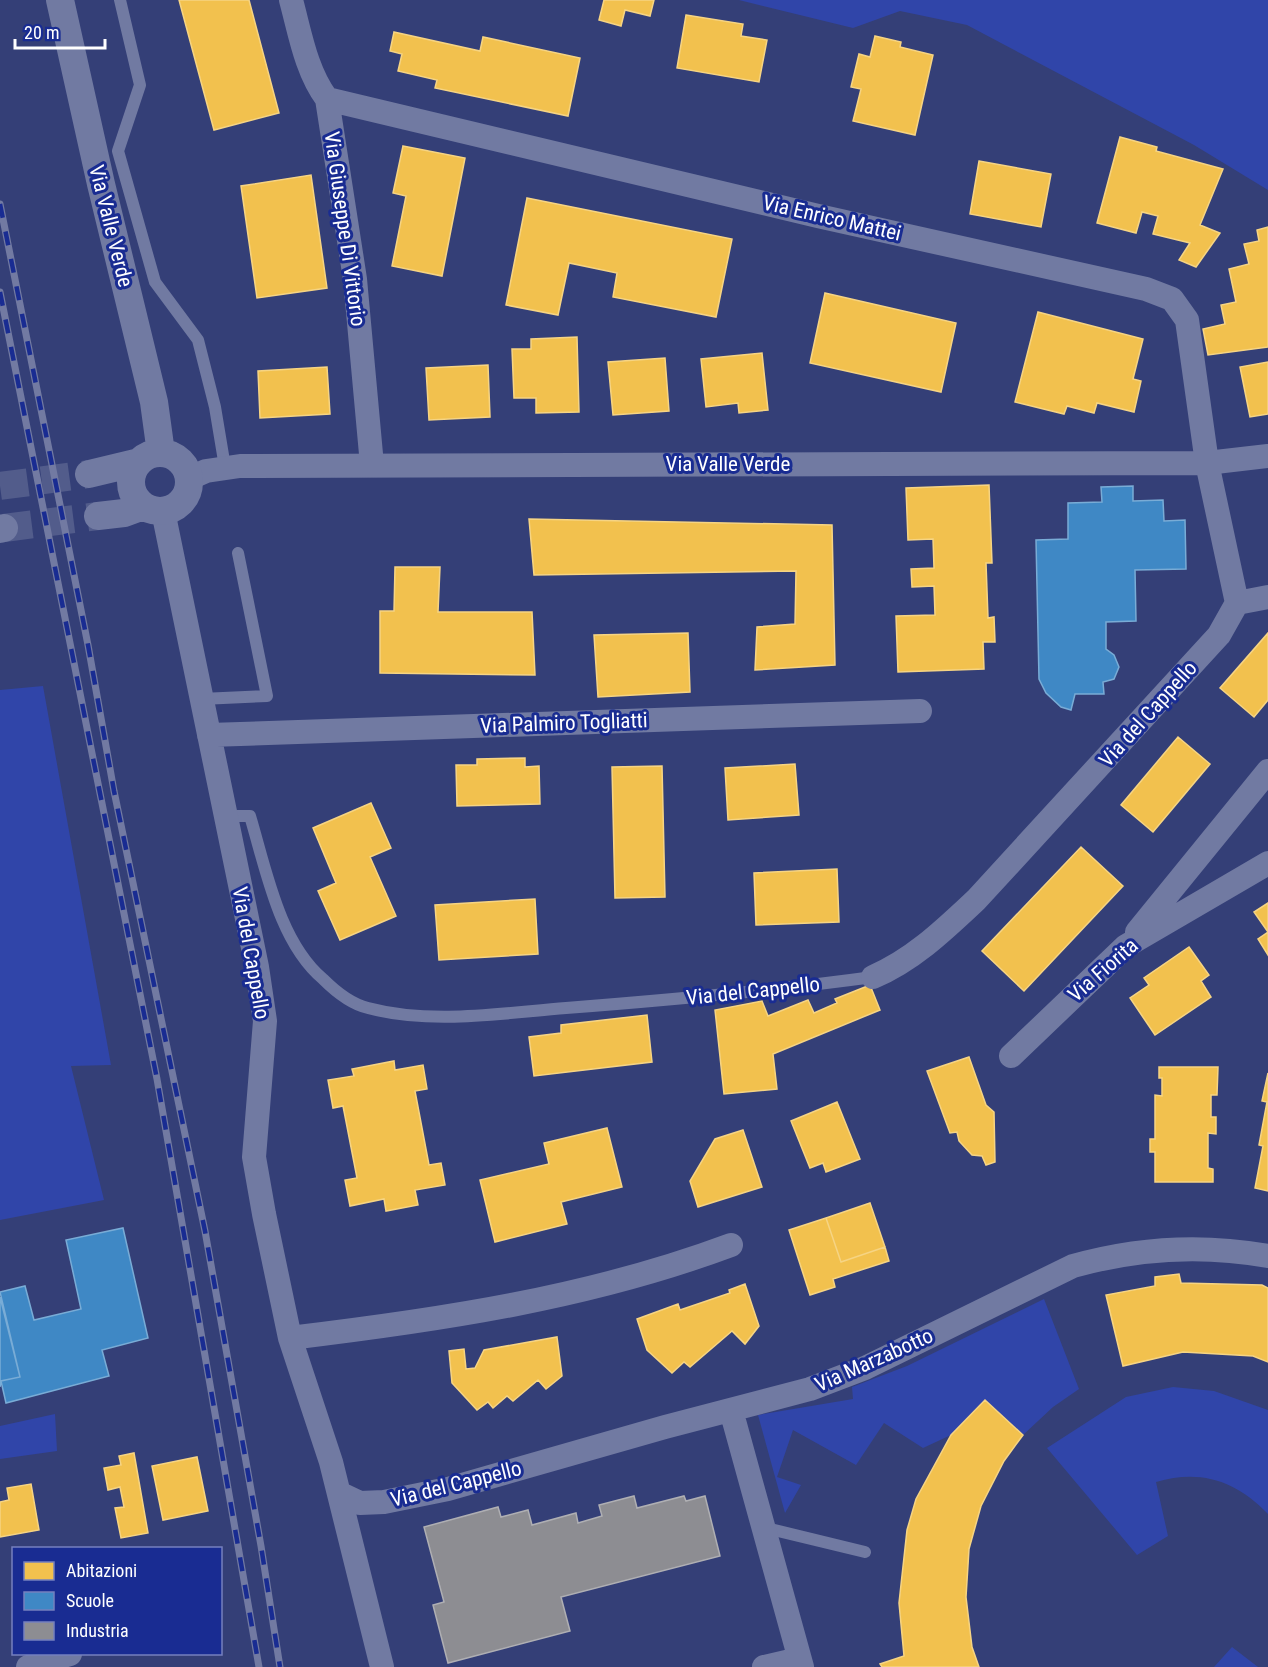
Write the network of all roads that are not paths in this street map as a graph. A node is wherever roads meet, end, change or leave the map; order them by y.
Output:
1 (60, 0) edge
2 (120, 0) edge
3 (291, 0) edge
4 (327, 99) junction
5 (1268, 456) edge
6 (150, 457) junction
7 (1207, 463) junction
8 (372, 465) junction
9 (225, 467) junction
10 (89, 474) tunnel mouth
11 (190, 478) junction
12 (153, 508) junction
13 (99, 516) tunnel mouth
14 (238, 553) dead end
15 (1268, 597) edge
16 (1238, 603) junction
17 (201, 699) junction
18 (920, 711) dead end
19 (209, 735) junction
20 (1268, 771) edge
21 (225, 816) junction
22 (1268, 863) edge
23 (1126, 946) junction
24 (873, 977) joint
25 (1011, 1056) dead end
26 (731, 1245) dead end
27 (1268, 1256) edge
28 (290, 1338) junction
29 (731, 1410) junction
30 (339, 1493) junction
31 (761, 1527) junction
32 (865, 1552) dead end
33 (64, 1655) edge
34 (800, 1663) edge
35 (28, 1667) edge
36 (382, 1667) edge
37 (764, 1667) edge

1 - 6 street, Via Valle Verde
2 - 9 lane
3 - 4 street, Via Giuseppe Di Vittorio
4 - 7 street, Via Enrico Mattei
4 - 8 street, Via Giuseppe Di Vittorio
5 - 7 street, Via Valle Verde
6 - 10 street
6 - 11 street
6 - 12 street, Via Valle Verde
7 - 8 street, Via Valle Verde
7 - 16 street
8 - 9 street, Via Valle Verde
9 - 11 street, Via Valle Verde
11 - 12 street
12 - 13 street
12 - 17 street, Via del Cappello
14 - 17 lane
15 - 16 street
16 - 24 street, Via del Cappello
17 - 19 street, Via del Cappello
18 - 19 street, Via Palmiro Togliatti
19 - 21 street, Via del Cappello
20 - 23 street
21 - 24 lane, Via del Cappello
21 - 28 street, Via del Cappello
22 - 23 street, Via Fiorita
23 - 25 street, Via Fiorita
26 - 28 street
27 - 29 street, Via Marzabotto
28 - 30 street, Via del Cappello
29 - 30 street, Via del Cappello
29 - 31 street
30 - 36 street
31 - 32 lane
31 - 34 street
33 - 35 street
34 - 37 street

